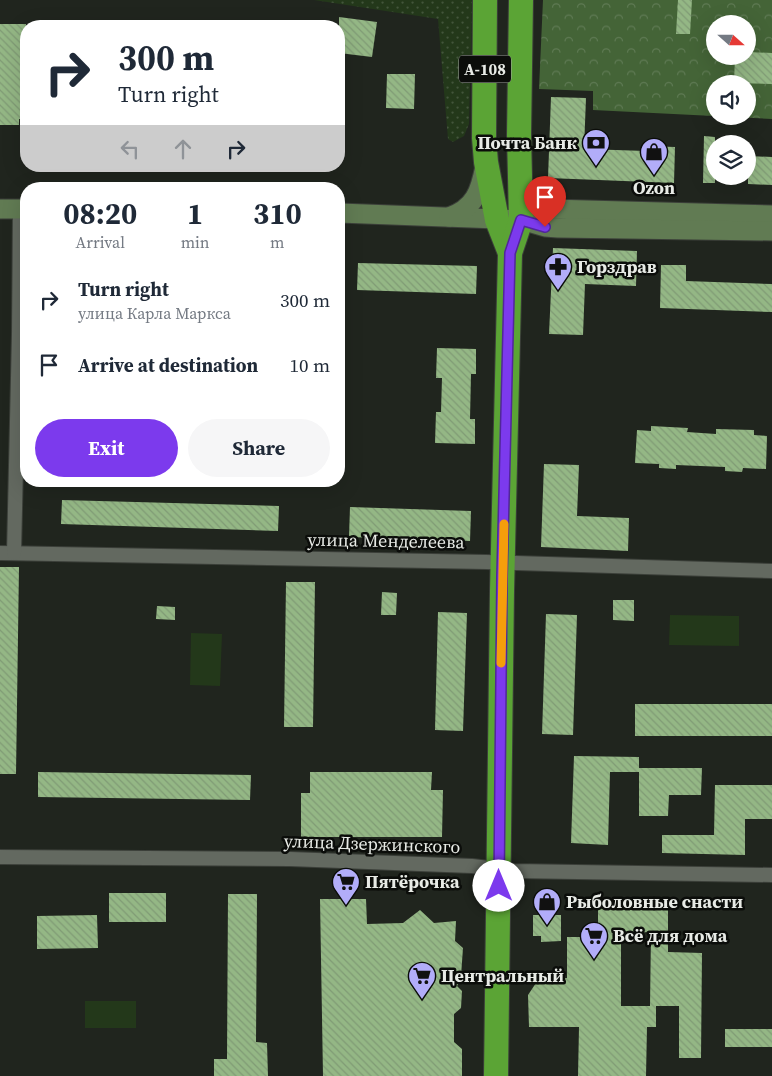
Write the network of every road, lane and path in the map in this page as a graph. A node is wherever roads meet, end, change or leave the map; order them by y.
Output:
1 (485, 0) edge
2 (521, 0) edge
3 (486, 162) junction
4 (520, 178) junction
5 (0, 209) edge
6 (20, 209) edge
7 (549, 209) junction
8 (345, 213) edge
9 (772, 215) edge
10 (447, 217) junction
11 (497, 220) junction
12 (521, 220) junction
13 (772, 231) edge
14 (510, 253) junction
15 (20, 334) edge
16 (7, 553) edge
17 (503, 562) junction
18 (772, 571) edge
19 (0, 857) edge
20 (499, 870) junction
21 (772, 875) edge
22 (496, 1076) edge

1 - 3 highway, А-108
2 - 4 highway, А-108
3 - 10 street, А-108
3 - 11 highway, А-108
4 - 7 street
4 - 12 highway, А-108
5 - 6 street
7 - 9 street
7 - 12 street
8 - 10 street
10 - 11 street
11 - 12 street
11 - 14 highway, А-108
12 - 13 street
12 - 14 highway, А-108
14 - 17 highway, А-108
15 - 16 street
16 - 17 street, улица Менделеева
17 - 18 street, улица Менделеева
17 - 20 highway, А-108
19 - 20 street, улица Дзержинского
20 - 21 street, улица Дзержинского
20 - 22 highway, А-108

